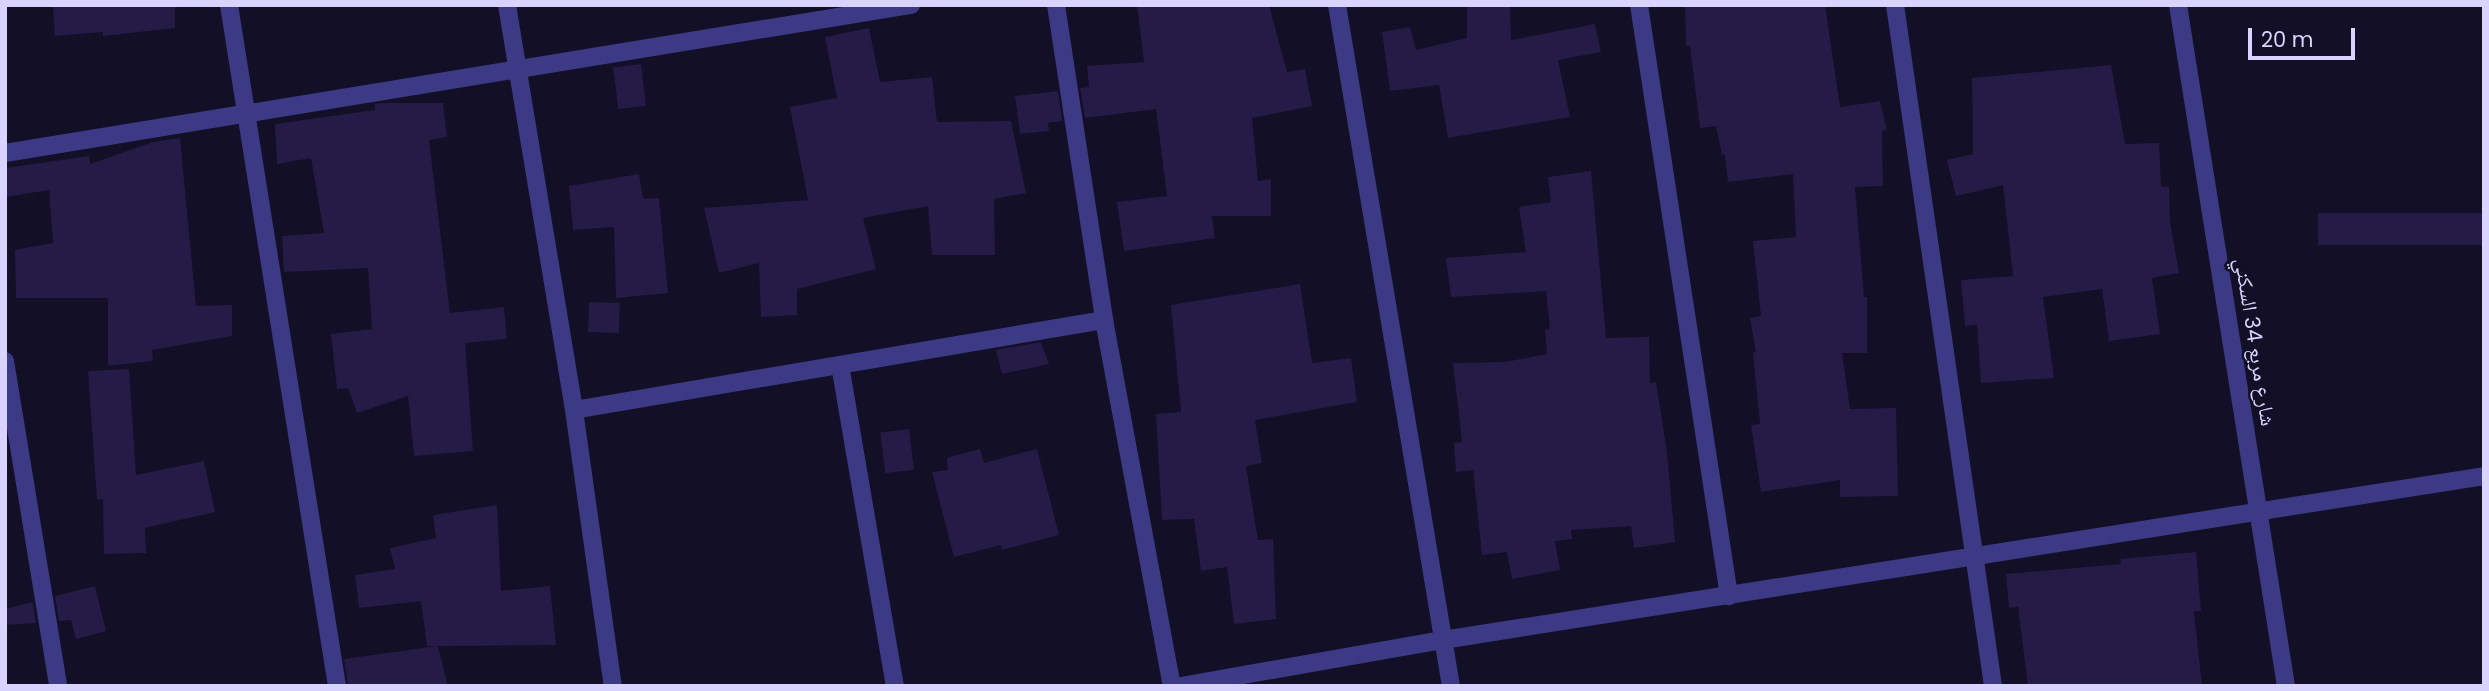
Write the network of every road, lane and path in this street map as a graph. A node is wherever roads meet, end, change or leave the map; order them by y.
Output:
1 (229, 5) edge
2 (507, 5) edge
3 (911, 5) edge
4 (1056, 5) edge
5 (1337, 5) edge
6 (1639, 5) edge
7 (1895, 5) edge
8 (2178, 5) edge
9 (517, 70) junction
10 (246, 113) junction
11 (5, 153) edge
12 (1104, 320) junction
13 (5, 361) edge
14 (840, 365) junction
15 (574, 410) junction
16 (2484, 476) edge
17 (2258, 510) junction
18 (1973, 557) junction
19 (1729, 596) junction
20 (1443, 640) junction
21 (58, 686) edge
22 (337, 686) edge
23 (613, 686) edge
24 (895, 686) edge
25 (1172, 686) edge
26 (1181, 686) edge
27 (1451, 686) edge
28 (1993, 686) edge
29 (2286, 686) edge

1 - 10 street
2 - 9 street
3 - 9 street
4 - 12 street
5 - 20 street
6 - 19 street
7 - 18 street
8 - 17 street, شارع مربع 34 السكني
9 - 10 street
9 - 15 street
10 - 11 street
10 - 22 street
12 - 14 street
12 - 25 street
13 - 21 street
14 - 15 street
14 - 24 street
15 - 23 street
16 - 17 street
17 - 18 street
17 - 29 street, شارع مربع 34 السكني
18 - 19 street
18 - 28 street
19 - 20 street
20 - 26 street
20 - 27 street

